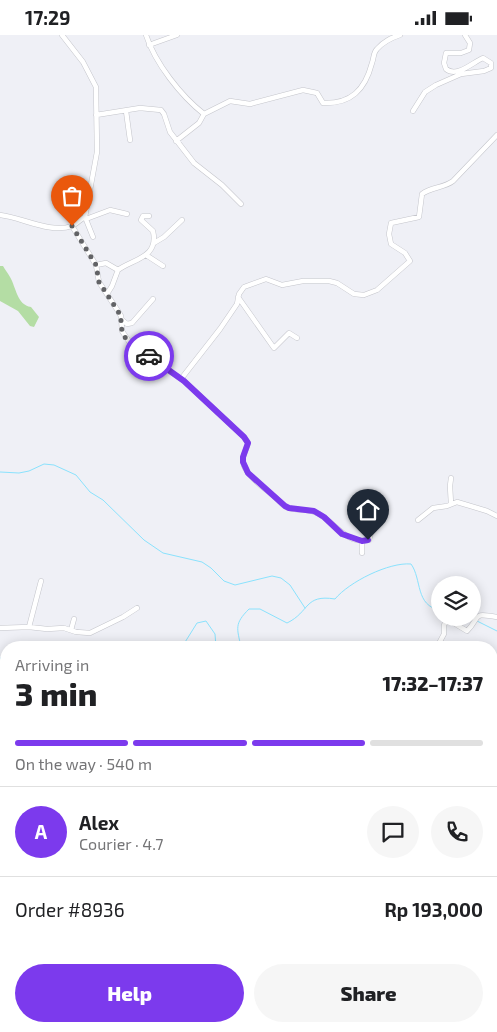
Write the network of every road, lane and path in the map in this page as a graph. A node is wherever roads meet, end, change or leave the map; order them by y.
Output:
1 (62, 35) edge
2 (146, 35) edge
3 (177, 35) edge
4 (400, 35) edge
5 (465, 35) edge
6 (149, 45) junction
7 (126, 111) junction
8 (413, 111) dead end
9 (204, 114) junction
10 (96, 115) junction
11 (497, 135) edge
12 (130, 140) dead end
13 (176, 141) junction
14 (242, 204) dead end
15 (127, 214) dead end
16 (0, 215) edge
17 (149, 216) dead end
18 (86, 218) junction
19 (182, 220) dead end
20 (72, 226) junction
21 (93, 237) dead end
22 (154, 243) junction
23 (146, 255) junction
24 (96, 265) junction
25 (163, 266) dead end
26 (118, 270) junction
27 (107, 294) junction
28 (238, 297) junction
29 (153, 299) dead end
30 (121, 319) junction
31 (297, 339) dead end
32 (181, 379) junction
33 (451, 478) dead end
34 (451, 504) junction
35 (497, 516) edge
36 (418, 520) dead end
37 (373, 525) dead end
38 (362, 541) junction
39 (362, 553) dead end
40 (41, 581) dead end
41 (137, 608) dead end
42 (497, 617) edge
43 (74, 619) dead end
44 (29, 627) junction
45 (0, 628) edge
46 (71, 630) junction
47 (440, 641) edge
48 (368, 1032) edge
49 (380, 1032) edge

1 - 10 street
2 - 6 street
3 - 6 street
4 - 9 street
5 - 8 street
6 - 9 street
7 - 10 street
7 - 12 street
7 - 13 street
9 - 13 street
10 - 18 street
11 - 28 street
13 - 14 street
15 - 18 street
16 - 20 street
17 - 22 street
18 - 20 street
18 - 21 street
19 - 22 street
20 - 24 street
22 - 23 street
23 - 25 street
23 - 26 street
24 - 26 street
24 - 27 street
26 - 27 street
27 - 30 street
28 - 31 street
28 - 32 street
29 - 30 street
30 - 32 street
32 - 38 street
33 - 34 street
34 - 35 street
34 - 36 street
37 - 38 street
38 - 39 street
40 - 44 street
41 - 46 street
42 - 47 street
43 - 46 street
44 - 45 street
44 - 46 street
48 - 49 street

